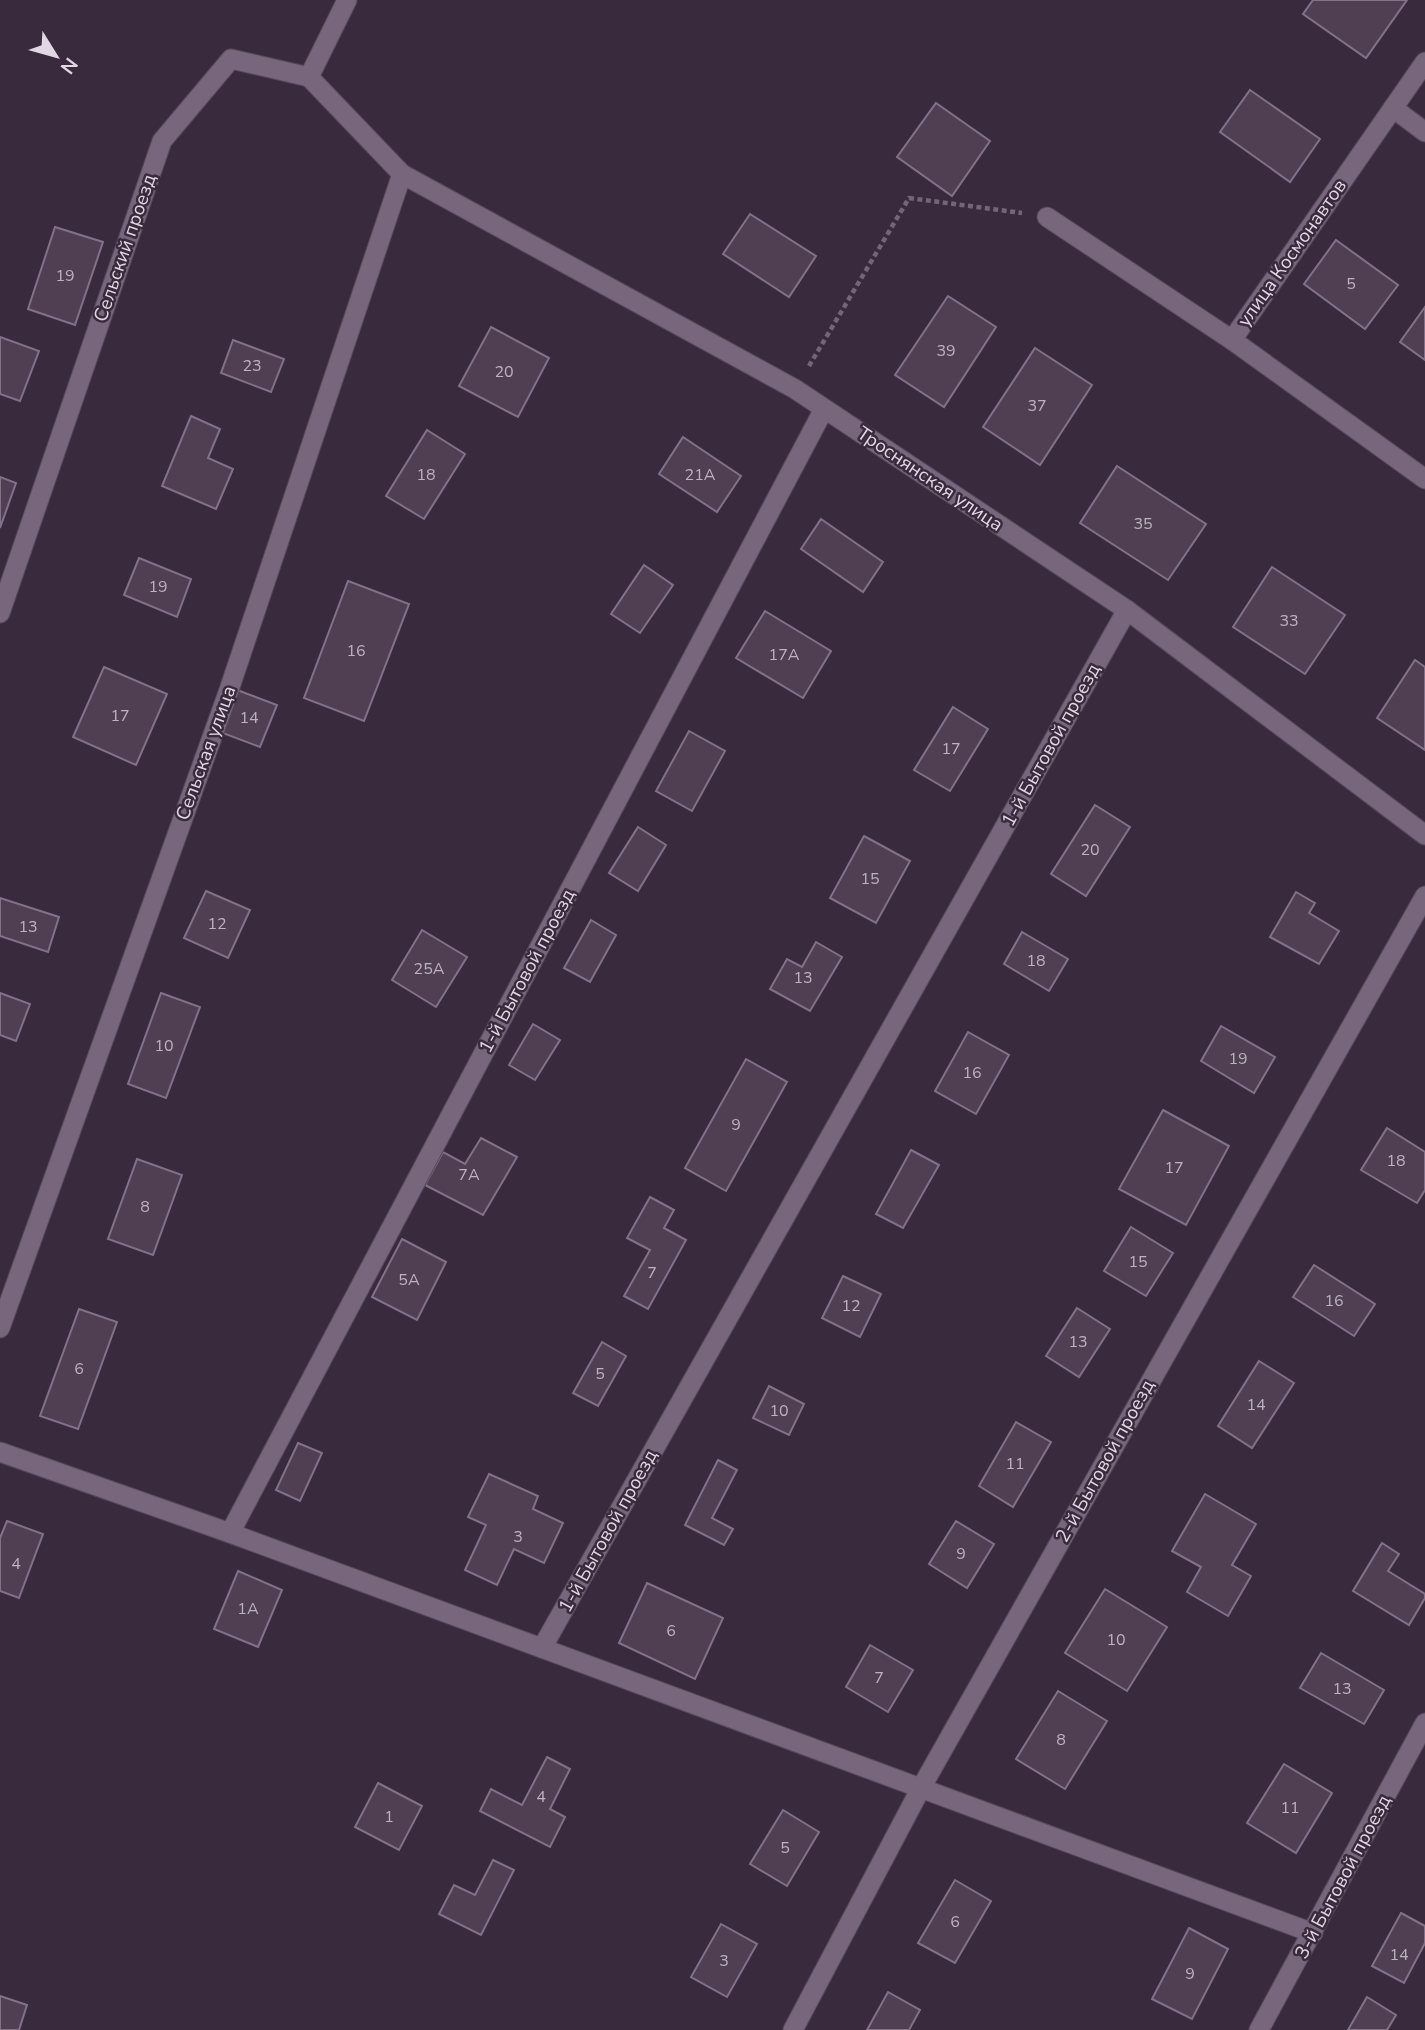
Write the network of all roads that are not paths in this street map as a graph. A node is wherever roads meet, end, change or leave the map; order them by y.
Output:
1 (347, 0) edge
2 (1425, 62) edge
3 (309, 77) junction
4 (1393, 108) junction
5 (1425, 132) edge
6 (402, 174) junction
7 (1047, 217) road end
8 (1232, 340) junction
9 (824, 409) junction
10 (1425, 479) edge
11 (1127, 610) junction
12 (0, 613) edge
13 (1425, 835) edge
14 (1425, 896) edge
15 (0, 1328) edge
16 (0, 1452) edge
17 (230, 1533) junction
18 (542, 1648) junction
19 (1425, 1723) edge
20 (921, 1788) junction
21 (1313, 1933) junction
22 (793, 2030) edge
23 (1259, 2030) edge

1 - 3 street
2 - 4 street, улица Космонавтов
3 - 6 street, Троснянская улица
3 - 12 street, Сельский проезд
4 - 5 street
4 - 8 street, улица Космонавтов
6 - 9 street, Троснянская улица
6 - 15 street, Сельская улица
7 - 8 street
8 - 10 street, улица Космонавтов
9 - 11 street, Троснянская улица
9 - 17 street, 1-й Бытовой проезд
11 - 13 street, Троснянская улица
11 - 18 street, 1-й Бытовой проезд
14 - 20 street, 2-й Бытовой проезд
16 - 17 street
17 - 18 street
18 - 20 street
19 - 21 street, 3-й Бытовой проезд
20 - 21 street
20 - 22 street, 2-й Бытовой проезд
21 - 23 street, 3-й Бытовой проезд

